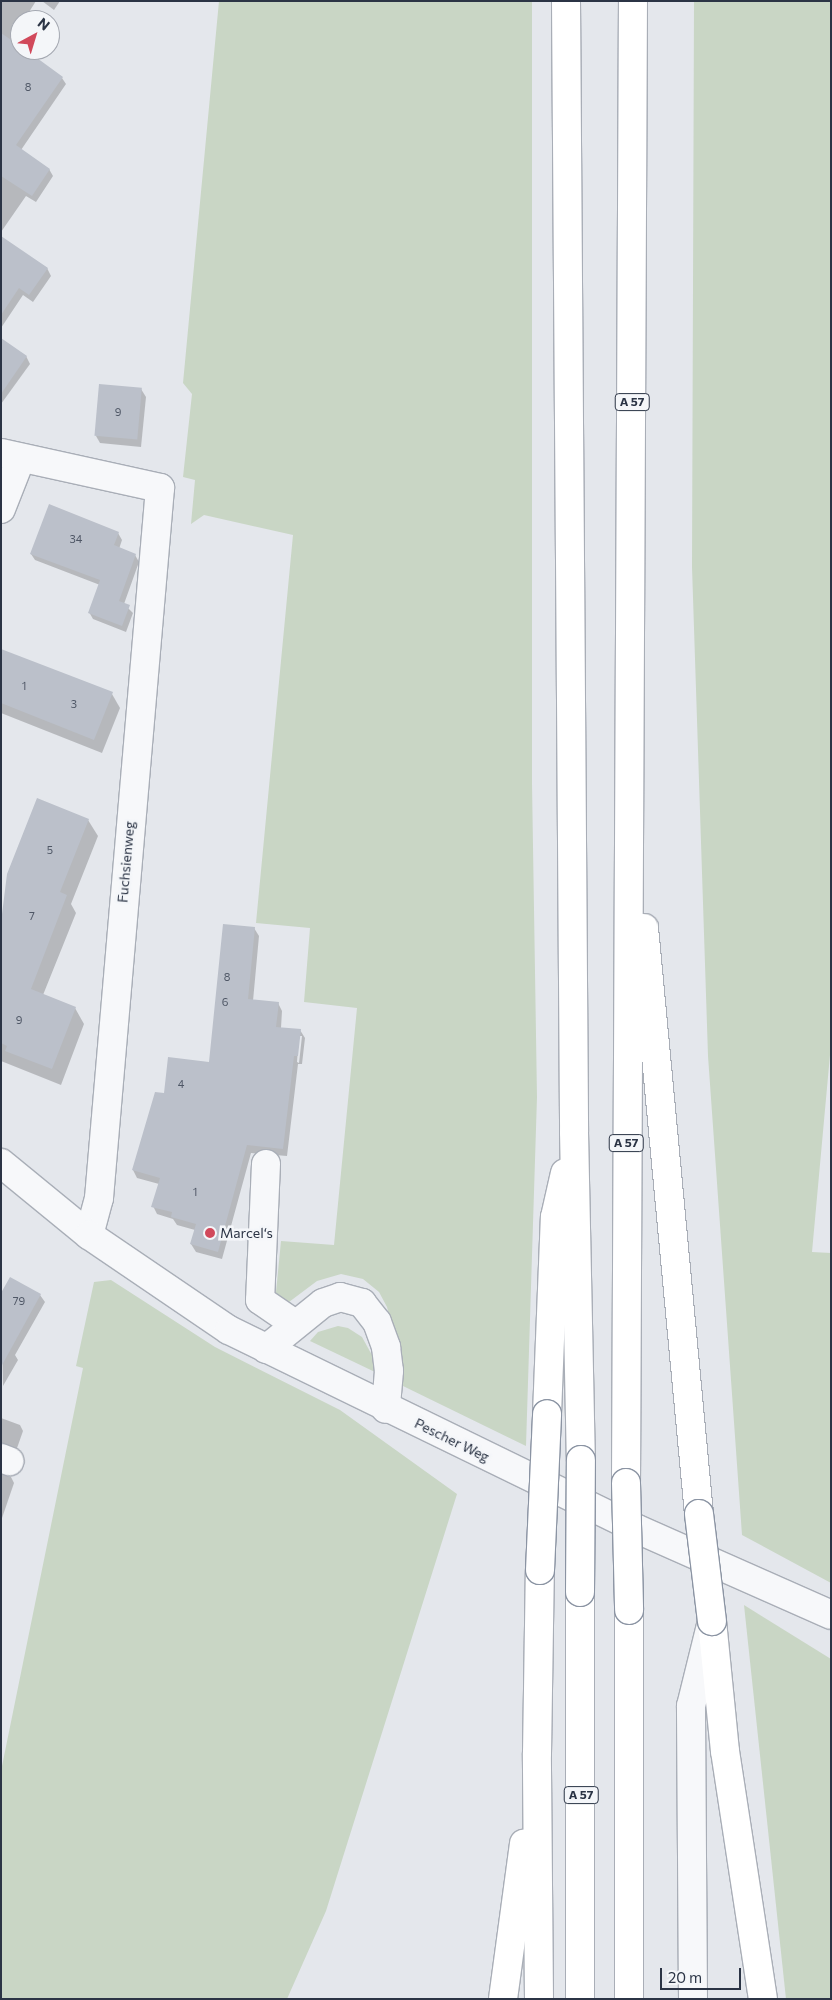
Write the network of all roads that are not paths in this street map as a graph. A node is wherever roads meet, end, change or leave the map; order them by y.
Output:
1 (566, 1) edge
2 (633, 1) edge
3 (11, 456) edge
4 (1, 509) edge
5 (631, 802) junction
6 (574, 1132) junction
7 (1, 1163) edge
8 (266, 1164) dead end
9 (89, 1235) junction
10 (296, 1324) junction
11 (266, 1349) junction
12 (386, 1409) junction
13 (831, 1615) edge
14 (712, 1621) junction
15 (537, 1753) junction
16 (503, 1999) edge
17 (540, 1999) edge
18 (580, 1999) edge
19 (629, 1999) edge
20 (693, 1999) edge
21 (764, 1999) edge

1 - 6 highway, A 57
2 - 5 highway, A 57
3 - 4 street
3 - 9 street, Fuchsienweg
5 - 14 highway, bridge
5 - 19 highway, A 57, bridge
6 - 15 highway, bridge
6 - 18 highway, A 57, bridge
7 - 9 street, Pescher Weg
8 - 10 street
9 - 11 street, Pescher Weg
10 - 11 street
10 - 12 street
11 - 12 street, Pescher Weg
12 - 13 street, Pescher Weg
14 - 20 street
14 - 21 highway
15 - 16 highway
15 - 17 highway

